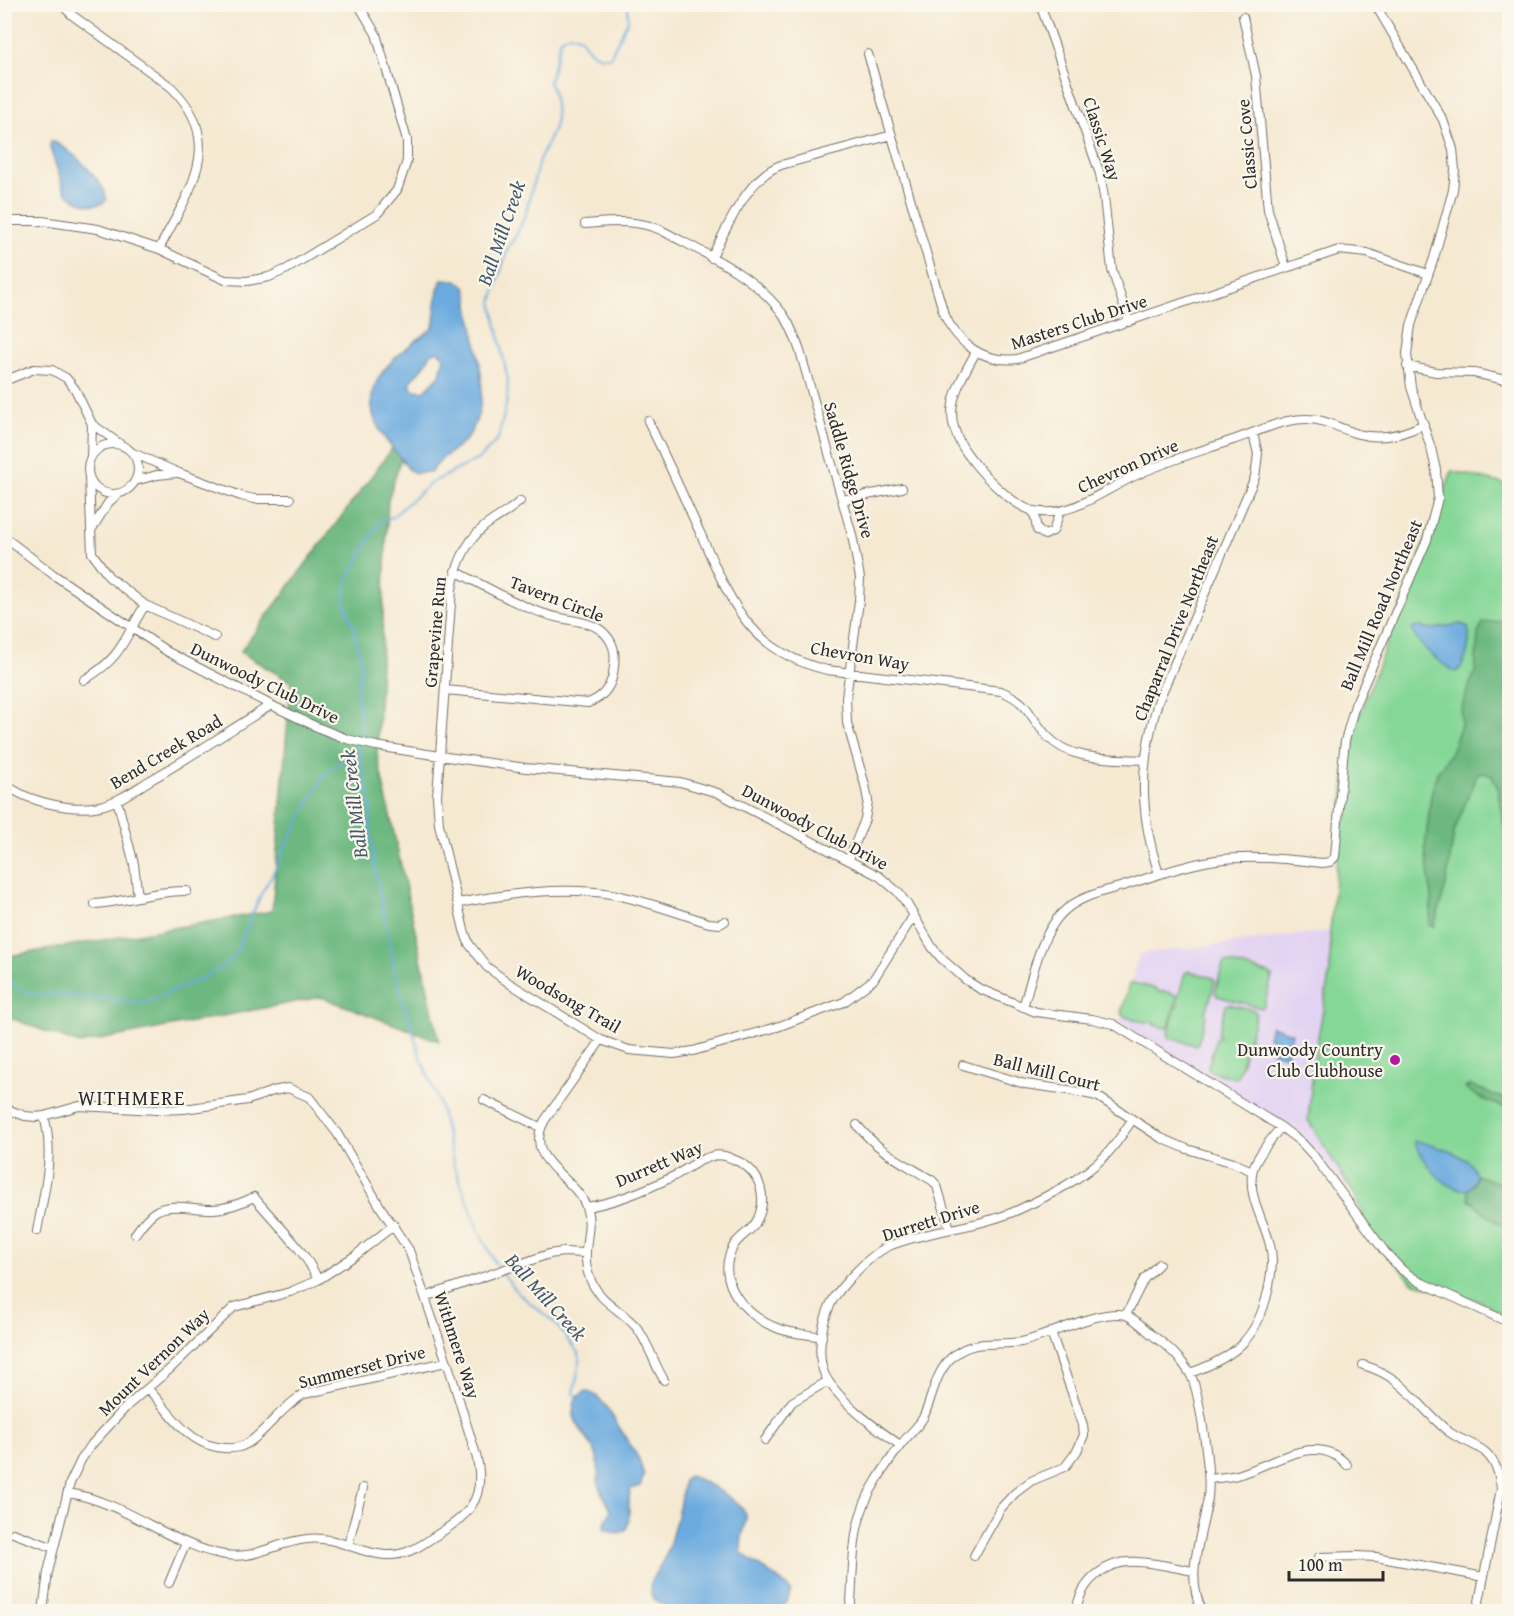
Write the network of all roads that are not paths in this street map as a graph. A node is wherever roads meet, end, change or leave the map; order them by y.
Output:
1 (61, 4) edge
2 (358, 4) edge
3 (829, 4) edge
4 (835, 4) edge
5 (1040, 4) edge
6 (1375, 4) edge
7 (1243, 17) dead end
8 (868, 54) dead end
9 (892, 135) junction
10 (4, 221) edge
11 (585, 224) dead end
12 (159, 249) junction
13 (711, 258) junction
14 (1286, 267) junction
15 (1428, 274) junction
16 (1129, 322) junction
17 (976, 352) junction
18 (1407, 366) junction
19 (4, 381) edge
20 (1509, 381) edge
21 (648, 421) dead end
22 (92, 424) junction
23 (1424, 424) junction
24 (1253, 433) junction
25 (120, 444) junction
26 (133, 453) junction
27 (90, 458) junction
28 (179, 473) junction
29 (90, 477) junction
30 (135, 481) junction
31 (902, 488) dead end
32 (120, 493) junction
33 (290, 499) dead end
34 (842, 500) junction
35 (519, 501) dead end
36 (1032, 511) junction
37 (1060, 512) junction
38 (91, 530) junction
39 (4, 537) edge
40 (455, 572) junction
41 (145, 605) junction
42 (130, 628) junction
43 (215, 637) dead end
44 (849, 673) junction
45 (84, 680) dead end
46 (445, 690) junction
47 (271, 705) junction
48 (440, 756) junction
49 (1144, 760) junction
50 (8, 786) edge
51 (4, 797) edge
52 (117, 800) junction
53 (849, 859) junction
54 (1159, 874) junction
55 (187, 891) dead end
56 (138, 897) junction
57 (458, 903) junction
58 (95, 904) dead end
59 (914, 915) junction
60 (725, 921) dead end
61 (1023, 1007) junction
62 (601, 1040) junction
63 (963, 1065) dead end
64 (484, 1100) dead end
65 (4, 1108) edge
66 (44, 1116) junction
67 (1132, 1120) junction
68 (857, 1125) dead end
69 (540, 1127) junction
70 (1281, 1127) junction
71 (1252, 1172) junction
72 (586, 1207) junction
73 (394, 1225) junction
74 (950, 1229) junction
75 (37, 1231) dead end
76 (135, 1234) dead end
77 (584, 1253) junction
78 (1159, 1264) dead end
79 (318, 1280) junction
80 (425, 1297) junction
81 (1126, 1315) junction
82 (1509, 1323) edge
83 (1051, 1332) junction
84 (822, 1337) junction
85 (447, 1362) junction
86 (1363, 1365) dead end
87 (1190, 1373) junction
88 (664, 1380) dead end
89 (828, 1381) junction
90 (148, 1389) junction
91 (765, 1440) dead end
92 (900, 1445) junction
93 (1347, 1465) dead end
94 (1209, 1479) junction
95 (363, 1488) dead end
96 (68, 1493) junction
97 (13, 1533) dead end
98 (186, 1543) junction
99 (348, 1545) junction
100 (54, 1548) junction
101 (974, 1556) dead end
102 (1319, 1557) dead end
103 (1194, 1571) junction
104 (1484, 1577) junction
105 (169, 1583) dead end
106 (1077, 1608) dead end
107 (43, 1611) edge
108 (848, 1611) edge
109 (1203, 1611) edge
110 (1477, 1611) edge

1 - 12 street
2 - 12 street
3 - 4 street
5 - 16 street, Classic Way
6 - 15 street, Ball Mill Road Northeast
7 - 14 street, Classic Cove
8 - 9 street, Masters Club Drive
9 - 13 street
9 - 17 street, Masters Club Drive
10 - 12 street
11 - 13 street, Saddle Ridge Drive
13 - 34 street, Saddle Ridge Drive
14 - 15 street, Masters Club Drive
14 - 16 street, Masters Club Drive
15 - 18 street, Ball Mill Road Northeast
16 - 17 street, Masters Club Drive
17 - 36 street
18 - 20 street
18 - 23 street, Ball Mill Road Northeast
19 - 22 street
21 - 44 street, Chevron Way
22 - 25 street
22 - 27 street
23 - 24 street, Chevron Drive
23 - 54 street, Ball Mill Road Northeast
24 - 37 street, Chevron Drive
24 - 49 street, Chaparral Drive Northeast
25 - 26 street
25 - 27 street
26 - 28 street
26 - 30 street
27 - 29 street
28 - 30 street
28 - 33 street
29 - 32 street
29 - 38 street
30 - 32 street
31 - 34 street
32 - 38 street
34 - 44 street, Saddle Ridge Drive
35 - 40 street, Grapevine Run
36 - 37 street, Chevron Drive
36 - 37 street
38 - 41 street
39 - 42 street, Dunwoody Club Drive
40 - 46 street, Grapevine Run
40 - 46 street, Tavern Circle
41 - 42 street
41 - 43 street
42 - 45 street
42 - 47 street, Dunwoody Club Drive
44 - 49 street, Chevron Way
44 - 53 street, Saddle Ridge Drive
46 - 48 street, Grapevine Run
47 - 48 street, Dunwoody Club Drive
47 - 52 street, Bend Creek Road
48 - 53 street, Dunwoody Club Drive
48 - 57 street, Woodsong Trail
49 - 54 street, Chaparral Drive Northeast
50 - 51 street
50 - 52 street, Bend Creek Road
52 - 56 street
53 - 59 street, Dunwoody Club Drive
54 - 61 street
55 - 56 street
56 - 58 street
57 - 60 street
57 - 62 street, Woodsong Trail
59 - 61 street, Dunwoody Club Drive
59 - 62 street, Woodsong Trail
61 - 70 street, Dunwoody Club Drive
62 - 69 street
63 - 67 street, Ball Mill Court
64 - 69 street
65 - 66 street, Withmere Way
66 - 73 street, Withmere Way
66 - 75 street
67 - 71 street, Ball Mill Court
67 - 74 street, Durrett Drive
68 - 74 street
69 - 72 street
70 - 71 street
70 - 82 street, Dunwoody Club Drive
71 - 87 street
72 - 77 street
72 - 84 street, Durrett Way
73 - 79 street, Mount Vernon Way
73 - 80 street, Withmere Way
74 - 84 street, Durrett Drive
76 - 79 street
77 - 80 street
77 - 88 street
78 - 81 street
79 - 90 street, Mount Vernon Way
80 - 85 street, Withmere Way
81 - 83 street
81 - 87 street
83 - 92 street
83 - 101 street
84 - 89 street, Durrett Drive
85 - 90 street, Summerset Drive
85 - 99 street, Withmere Way
86 - 104 street
87 - 94 street
89 - 91 street
89 - 92 street, Durrett Drive
90 - 96 street, Mount Vernon Way
92 - 108 street
93 - 94 street
94 - 103 street
95 - 99 street
96 - 98 street, Withmere Way
96 - 100 street, Mount Vernon Way
97 - 100 street
98 - 99 street, Withmere Way
98 - 105 street
100 - 107 street, Mount Vernon Way
102 - 104 street
103 - 106 street
103 - 109 street
104 - 110 street

